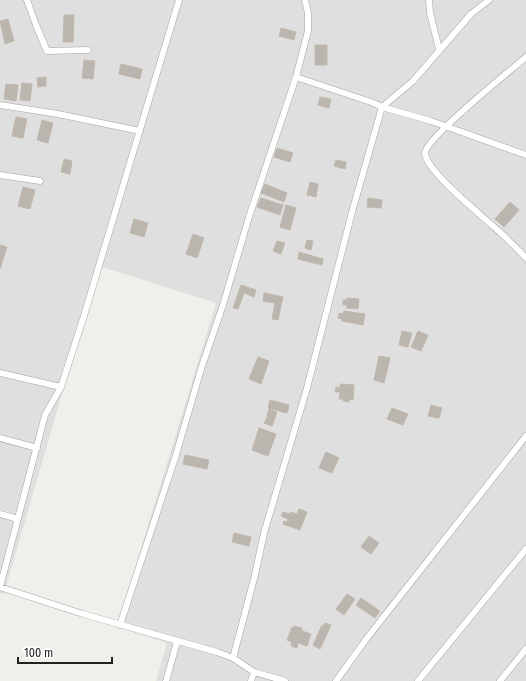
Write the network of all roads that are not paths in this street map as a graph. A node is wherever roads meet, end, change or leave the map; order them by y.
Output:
1 (27, 0) edge
2 (179, 0) edge
3 (305, 0) edge
4 (429, 0) edge
5 (489, 0) edge
6 (88, 50) dead end
7 (440, 50) junction
8 (526, 57) edge
9 (296, 77) junction
10 (0, 105) edge
11 (382, 107) junction
12 (446, 126) junction
13 (140, 131) junction
14 (526, 155) edge
15 (0, 175) edge
16 (40, 182) dead end
17 (526, 258) edge
18 (0, 373) edge
19 (61, 387) junction
20 (526, 436) edge
21 (0, 438) edge
22 (37, 448) junction
23 (0, 514) edge
24 (18, 519) junction
25 (526, 549) edge
26 (0, 587) edge
27 (120, 625) junction
28 (177, 642) junction
29 (526, 649) edge
30 (233, 658) junction
31 (254, 672) junction
32 (166, 681) edge
33 (252, 681) edge
34 (285, 681) edge
35 (336, 681) edge
36 (418, 681) edge
37 (500, 681) edge

1 - 6 street
2 - 13 street
3 - 9 street
4 - 7 street
5 - 7 street
7 - 11 street
8 - 12 street
9 - 11 street
9 - 27 street
10 - 13 street
11 - 12 street
11 - 30 street
12 - 14 street
12 - 17 street
13 - 19 street
15 - 16 street
18 - 19 street
19 - 22 street
20 - 35 street
21 - 22 street
22 - 24 street
23 - 24 street
24 - 26 street
25 - 36 street
26 - 27 street
27 - 28 street
28 - 30 street
28 - 32 street
29 - 37 street
30 - 31 street
31 - 33 street
31 - 34 street

